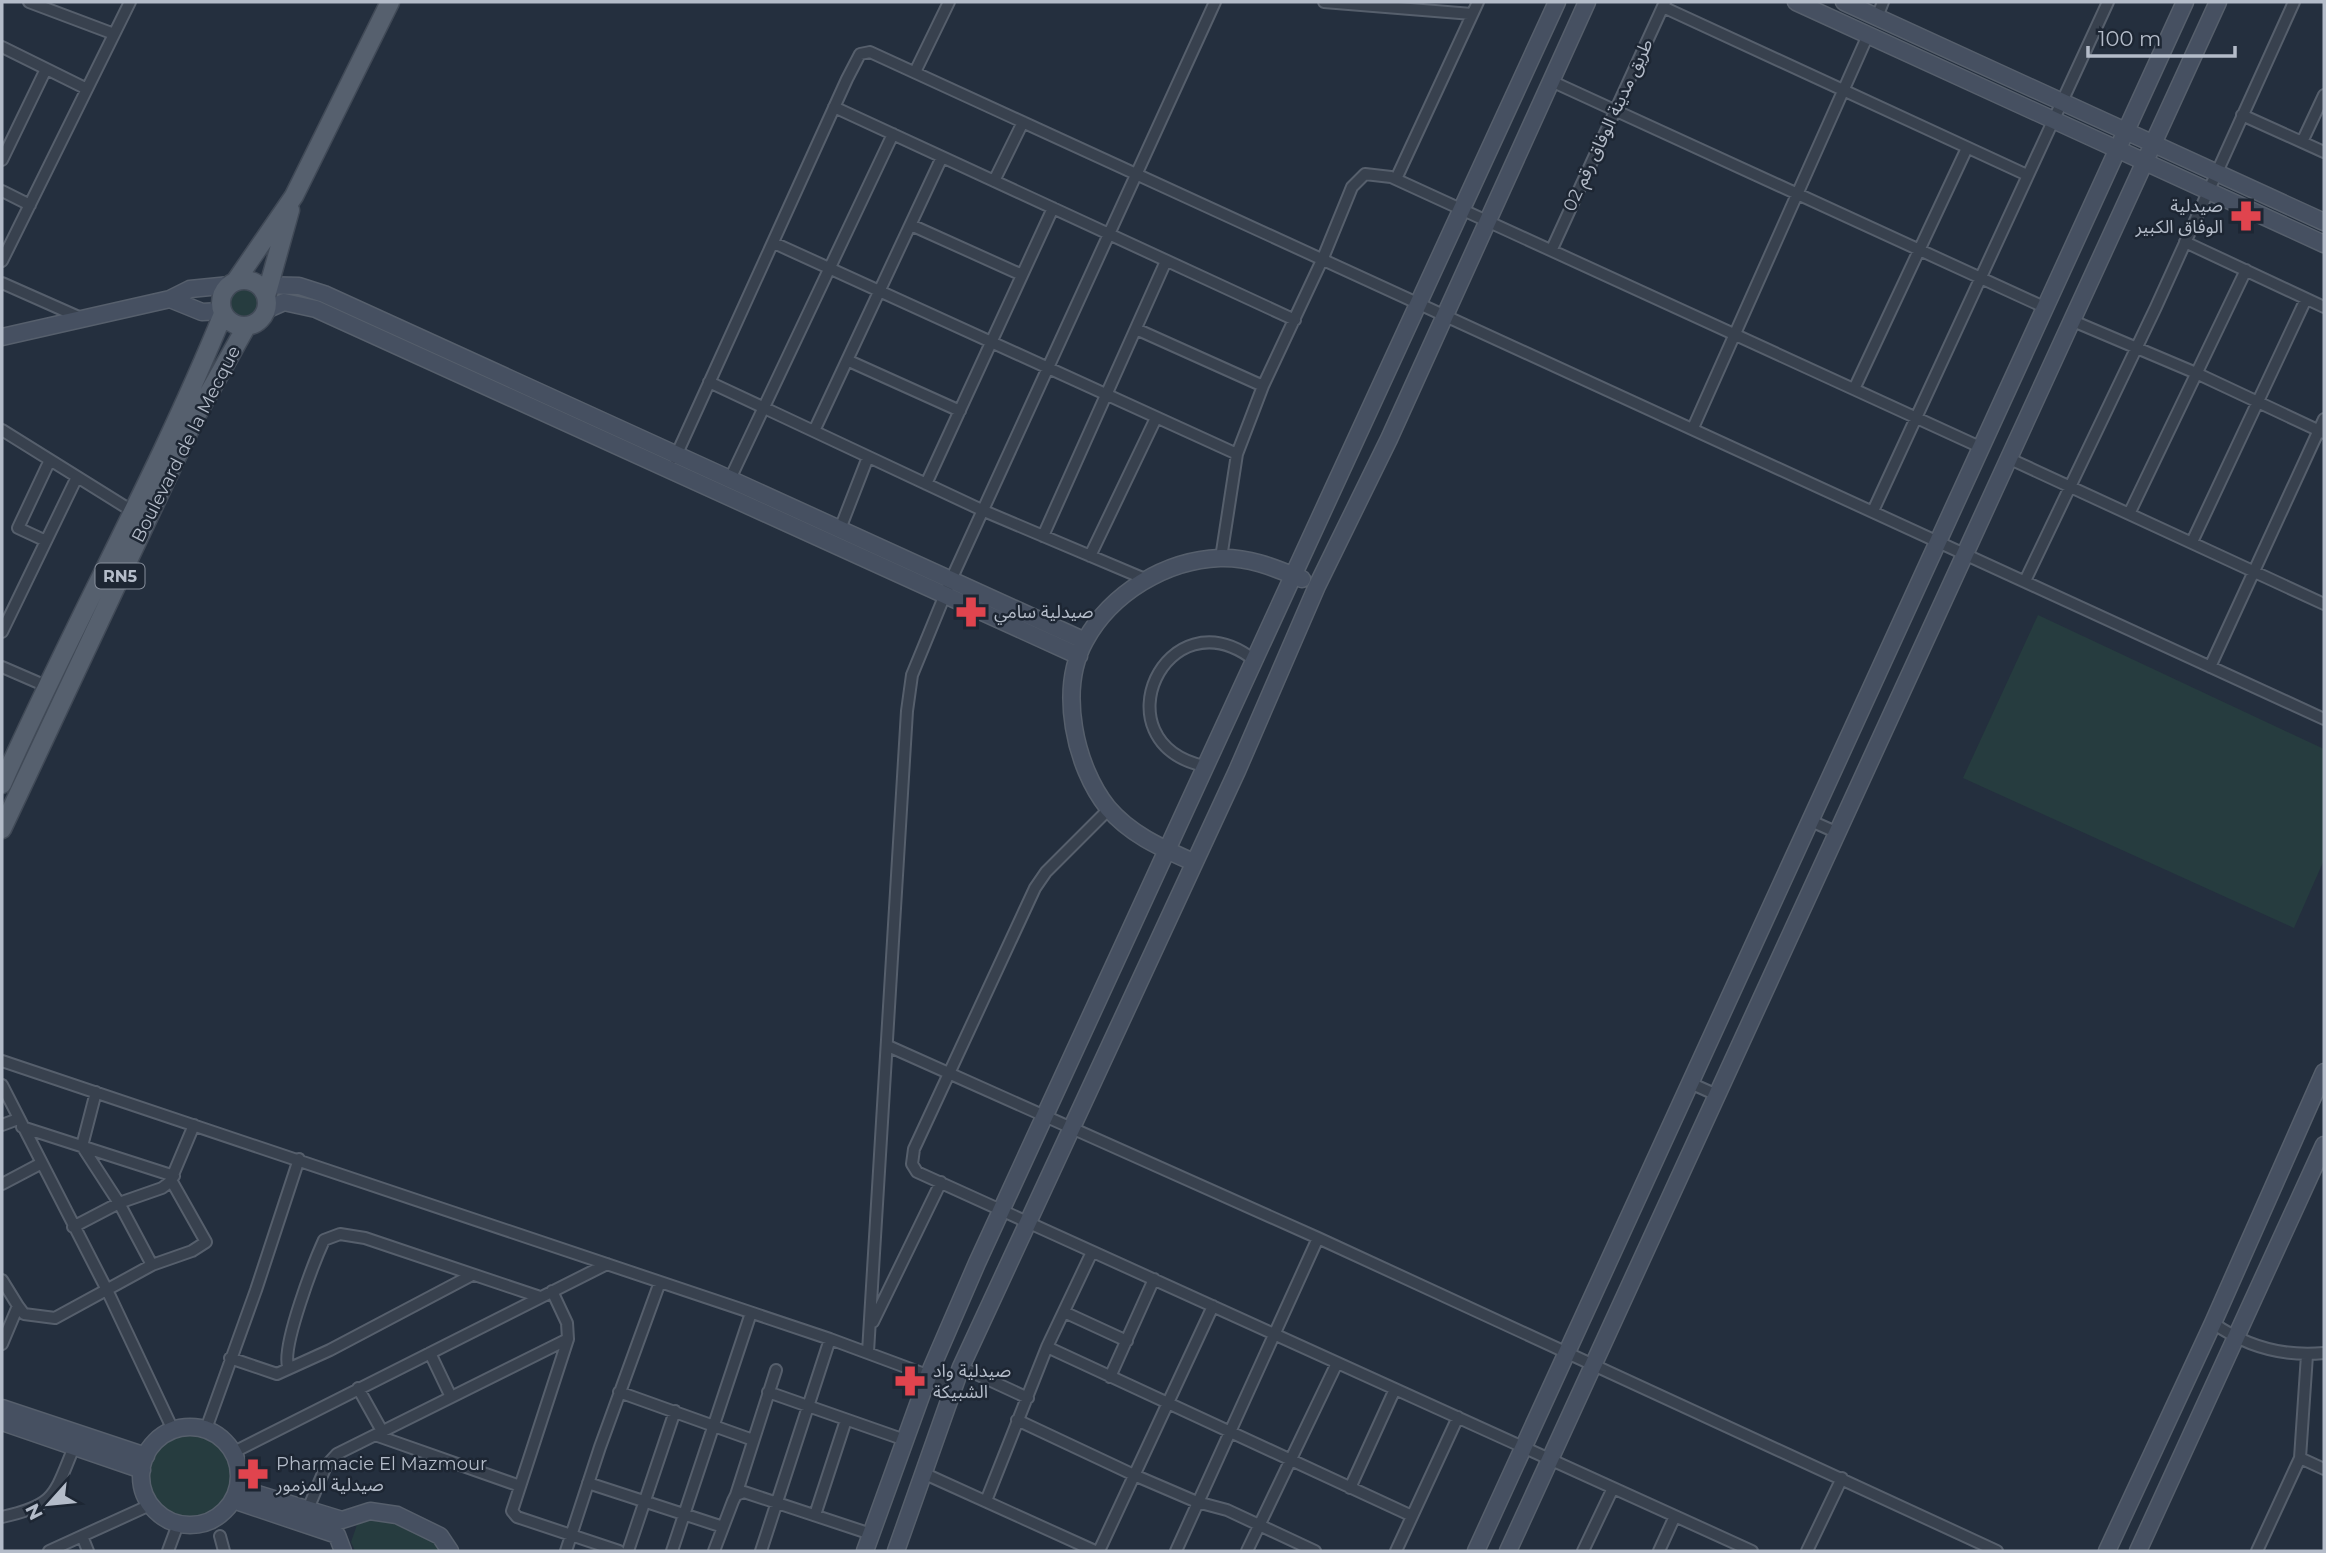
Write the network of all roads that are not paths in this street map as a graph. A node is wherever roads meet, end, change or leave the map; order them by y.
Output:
1 (29, 2) edge
2 (130, 2) edge
3 (390, 2) edge
4 (949, 2) edge
5 (1215, 2) edge
6 (1326, 2) edge
7 (1478, 2) edge
8 (1557, 2) edge
9 (1587, 2) edge
10 (1796, 2) edge
11 (1844, 2) edge
12 (2108, 2) edge
13 (2185, 2) edge
14 (2218, 2) edge
15 (2294, 2) edge
16 (1664, 4) edge
17 (1415, 6) edge
18 (1880, 9) edge
19 (1472, 15) junction
20 (114, 34) junction
21 (1868, 35) junction
22 (2, 47) edge
23 (46, 69) junction
24 (915, 72) junction
25 (1551, 81) junction
26 (87, 89) junction
27 (1844, 91) junction
28 (2324, 95) edge
29 (2061, 101) junction
30 (834, 107) junction
31 (1616, 109) junction
32 (2242, 115) junction
33 (2052, 119) junction
34 (1023, 122) junction
35 (2126, 131) junction
36 (893, 134) junction
37 (2302, 142) junction
38 (2153, 144) junction
39 (1967, 148) junction
40 (2116, 149) junction
41 (2324, 152) edge
42 (942, 157) junction
43 (2, 160) edge
44 (2146, 162) junction
45 (2216, 172) junction
46 (1137, 175) junction
47 (2027, 175) junction
48 (1396, 179) junction
49 (994, 181) junction
50 (2, 191) edge
51 (2208, 191) junction
52 (1797, 193) junction
53 (294, 196) junction
54 (30, 205) junction
55 (1053, 208) junction
56 (1459, 208) junction
57 (1487, 221) junction
58 (2324, 222) edge
59 (911, 225) junction
60 (1110, 235) junction
61 (2185, 242) junction
62 (774, 243) junction
63 (2324, 244) edge
64 (1552, 249) junction
65 (1917, 249) junction
66 (1323, 258) junction
67 (2, 261) edge
68 (1166, 261) junction
69 (830, 269) junction
70 (2246, 270) junction
71 (1022, 275) junction
72 (1979, 277) junction
73 (2, 283) edge
74 (232, 283) junction
75 (880, 292) junction
76 (265, 294) junction
77 (170, 299) junction
78 (2306, 299) junction
79 (1417, 302) junction
80 (2044, 307) junction
81 (2324, 307) edge
82 (222, 312) junction
83 (1445, 314) junction
84 (81, 318) junction
85 (1295, 320) junction
86 (2073, 321) junction
87 (246, 327) junction
88 (1136, 329) junction
89 (1735, 334) junction
90 (2, 337) edge
91 (991, 342) junction
92 (2136, 348) junction
93 (849, 360) junction
94 (1047, 370) junction
95 (2196, 373) junction
96 (709, 382) junction
97 (1263, 386) junction
98 (1855, 387) junction
99 (1105, 396) junction
100 (2258, 402) junction
101 (764, 408) junction
102 (960, 411) junction
103 (1917, 417) junction
104 (1156, 418) junction
105 (2324, 419) edge
106 (1693, 428) junction
107 (2, 430) edge
108 (814, 432) junction
109 (2321, 432) edge
110 (1980, 447) junction
111 (1237, 454) junction
112 (868, 457) junction
113 (2010, 459) junction
114 (50, 460) junction
115 (673, 462) junction
116 (77, 477) junction
117 (730, 479) junction
118 (926, 484) junction
119 (2072, 487) junction
120 (132, 511) junction
121 (984, 511) junction
122 (1872, 511) junction
123 (2130, 512) junction
124 (839, 528) junction
125 (1043, 536) junction
126 (46, 541) junction
127 (1939, 541) junction
128 (2192, 542) junction
129 (1967, 554) junction
130 (1090, 556) junction
131 (1221, 558) junction
132 (2256, 572) junction
133 (1294, 576) junction
134 (1146, 579) junction
135 (2025, 581) junction
136 (1317, 586) junction
137 (949, 588) junction
138 (2324, 604) edge
139 (2, 632) edge
140 (1082, 649) junction
141 (1254, 660) junction
142 (2, 667) edge
143 (2210, 667) junction
144 (46, 686) junction
145 (2324, 719) edge
146 (1204, 766) junction
147 (2, 784) edge
148 (1109, 809) junction
149 (1811, 821) junction
150 (2, 829) edge
151 (1838, 833) junction
152 (1166, 850) junction
153 (1193, 862) junction
154 (888, 1045) junction
155 (2, 1061) edge
156 (2324, 1072) edge
157 (950, 1073) junction
158 (1690, 1083) junction
159 (2, 1085) edge
160 (96, 1092) junction
161 (1717, 1095) junction
162 (1044, 1116) junction
163 (20, 1123) junction
164 (2, 1125) edge
165 (194, 1125) junction
166 (1072, 1128) junction
167 (2324, 1145) edge
168 (82, 1146) junction
169 (299, 1159) junction
170 (40, 1164) junction
171 (173, 1178) junction
172 (941, 1182) junction
173 (2, 1184) edge
174 (119, 1203) junction
175 (1001, 1210) junction
176 (1028, 1222) junction
177 (73, 1227) junction
178 (1318, 1238) junction
179 (1093, 1252) junction
180 (607, 1264) junction
181 (152, 1265) junction
182 (472, 1275) junction
183 (1154, 1279) junction
184 (2, 1280) edge
185 (660, 1282) junction
186 (107, 1290) junction
187 (552, 1291) junction
188 (540, 1297) junction
189 (18, 1306) junction
190 (1213, 1306) junction
191 (1064, 1312) junction
192 (751, 1313) junction
193 (2213, 1323) junction
194 (870, 1328) junction
195 (1276, 1335) junction
196 (2237, 1338) junction
197 (568, 1339) junction
198 (830, 1339) junction
199 (1127, 1341) junction
200 (2, 1344) edge
201 (1047, 1347) junction
202 (868, 1352) junction
203 (430, 1353) junction
204 (1566, 1353) junction
205 (2324, 1353) edge
206 (2307, 1354) junction
207 (230, 1358) junction
208 (1337, 1363) junction
209 (1593, 1365) junction
210 (288, 1366) junction
211 (961, 1367) junction
212 (776, 1370) dead end
213 (929, 1374) junction
214 (1110, 1377) junction
215 (954, 1385) junction
216 (358, 1388) junction
217 (1395, 1389) junction
218 (620, 1392) junction
219 (768, 1392) junction
220 (451, 1397) junction
221 (1028, 1398) junction
222 (1168, 1404) junction
223 (808, 1406) junction
224 (2, 1408) edge
225 (675, 1411) junction
226 (1458, 1418) junction
227 (846, 1420) junction
228 (1017, 1420) junction
229 (2, 1422) edge
230 (714, 1424) junction
231 (205, 1429) junction
232 (173, 1430) junction
233 (1228, 1432) junction
234 (379, 1433) junction
235 (753, 1440) junction
236 (905, 1440) junction
237 (74, 1447) junction
238 (1523, 1447) junction
239 (234, 1452) junction
240 (2300, 1458) junction
241 (1290, 1459) junction
242 (1550, 1460) junction
243 (144, 1463) junction
244 (2324, 1469) edge
245 (923, 1472) junction
246 (1134, 1475) junction
247 (1842, 1478) junction
248 (588, 1483) junction
249 (520, 1486) junction
250 (1350, 1488) junction
251 (1613, 1488) junction
252 (235, 1494) junction
253 (736, 1495) junction
254 (644, 1501) junction
255 (986, 1501) junction
256 (1197, 1502) junction
257 (776, 1503) junction
258 (150, 1505) junction
259 (308, 1509) junction
260 (684, 1514) junction
261 (815, 1515) junction
262 (1412, 1516) junction
263 (1675, 1516) junction
264 (2, 1517) edge
265 (178, 1524) junction
266 (1259, 1524) junction
267 (339, 1527) junction
268 (723, 1527) junction
269 (872, 1534) junction
270 (571, 1535) junction
271 (82, 1536) junction
272 (220, 1536) dead end
273 (1069, 1539) junction
274 (1735, 1548) edge
275 (50, 1551) edge
276 (88, 1551) edge
277 (168, 1551) edge
278 (224, 1551) edge
279 (343, 1551) edge
280 (450, 1551) edge
281 (566, 1551) edge
282 (619, 1551) edge
283 (628, 1551) edge
284 (672, 1551) edge
285 (714, 1551) edge
286 (761, 1551) edge
287 (865, 1551) edge
288 (896, 1551) edge
289 (1063, 1551) edge
290 (1097, 1551) edge
291 (1176, 1551) edge
292 (1247, 1551) edge
293 (1315, 1551) edge
294 (1396, 1551) edge
295 (1476, 1551) edge
296 (1508, 1551) edge
297 (1583, 1551) edge
298 (1659, 1551) edge
299 (1752, 1551) edge
300 (1807, 1551) edge
301 (1997, 1551) edge
302 (2107, 1551) edge
303 (2138, 1551) edge
304 (2257, 1551) edge

1 - 20 street
2 - 20 street
3 - 53 main road, RN5
4 - 24 street
5 - 46 street
6 - 17 street
7 - 19 street
8 - 56 street
9 - 25 street
10 - 21 street
11 - 18 street
12 - 29 street
13 - 35 street
14 - 38 street
15 - 32 street
16 - 27 street
16 - 31 street, طريق مدينة الوفاق رقم 02
17 - 19 street
18 - 29 street
19 - 48 street
20 - 26 street
21 - 27 street
21 - 33 street
22 - 23 street
23 - 26 street
23 - 43 street
24 - 30 street
24 - 34 street
25 - 31 street
25 - 57 street
26 - 54 street
27 - 39 street
27 - 52 street
28 - 37 street
29 - 33 street
29 - 35 street
30 - 36 street
30 - 62 street
31 - 52 street
31 - 64 street, طريق مدينة الوفاق رقم 02
32 - 37 street
32 - 45 street
33 - 40 street
33 - 47 street
34 - 46 street
34 - 49 street
35 - 38 street
35 - 40 street
36 - 42 street
36 - 69 street
37 - 41 street
38 - 44 street
38 - 45 street
39 - 47 street
39 - 65 street
40 - 44 street
40 - 80 street
42 - 49 street
42 - 59 street
44 - 51 street
44 - 86 street
45 - 51 street
45 - 58 street
46 - 60 street
46 - 66 street
47 - 72 street
48 - 56 street
48 - 66 street
49 - 55 street
50 - 54 street
51 - 61 street
51 - 63 street
52 - 65 street
52 - 89 street
53 - 74 main road, Boulevard de la Mecque / RN5
53 - 76 main road, RN5
54 - 67 street
55 - 60 street
55 - 71 street
56 - 57 street
56 - 79 street
57 - 64 street
57 - 83 street
59 - 71 street
59 - 75 street
60 - 68 street
60 - 94 street
61 - 70 street
61 - 92 street
62 - 69 street
62 - 96 street
64 - 89 street
65 - 72 street
65 - 98 street
66 - 79 street
66 - 85 street
68 - 85 street
68 - 88 street
69 - 75 street
69 - 101 street
70 - 78 street
70 - 95 street
71 - 91 street
72 - 80 street
72 - 103 street
73 - 84 street
74 - 76 main road
74 - 77 street
74 - 82 main road, Boulevard de la Mecque / RN5
75 - 91 street
75 - 93 street
76 - 87 main road, Boulevard de la Mecque / RN5
76 - 115 street
76 - 115 street
77 - 82 street
77 - 84 street
78 - 81 street
78 - 100 street
79 - 83 street
79 - 133 street
80 - 110 street
82 - 87 main road, Boulevard de la Mecque
82 - 120 main road, Boulevard de la Mecque / RN5
83 - 106 street
83 - 136 street
84 - 90 street
85 - 97 street
86 - 92 street
86 - 113 street
87 - 150 main road, Boulevard de la Mecque / RN5
88 - 97 street
88 - 99 street
89 - 98 street
89 - 106 street
91 - 94 street
91 - 102 street
92 - 95 street
92 - 119 street
93 - 102 street
93 - 108 street
94 - 99 street
94 - 121 street
95 - 100 street
95 - 123 street
96 - 101 street
96 - 115 street
97 - 111 street
98 - 103 street
99 - 104 street
99 - 125 street
100 - 109 street
100 - 128 street
101 - 108 street
101 - 117 street
102 - 118 street
103 - 110 street
103 - 122 street
104 - 111 street
104 - 130 street
105 - 109 street
106 - 122 street
107 - 114 street
108 - 112 street
109 - 132 street
110 - 127 street
111 - 131 street
112 - 118 street
112 - 124 street
113 - 119 street
113 - 129 street
114 - 116 street
114 - 126 street
115 - 117 street
115 - 137 street
116 - 120 street
116 - 126 street
117 - 124 street
118 - 121 street
119 - 123 street
119 - 135 street
120 - 144 main road, Boulevard de la Mecque / RN5
121 - 125 street
121 - 137 street
122 - 127 street
123 - 128 street
124 - 137 street
125 - 130 street
126 - 139 street
127 - 129 street
127 - 149 street
128 - 132 street
129 - 135 street
129 - 151 street
130 - 134 street
131 - 133 street
131 - 134 street
132 - 138 street
132 - 143 street
133 - 136 street
133 - 141 street
134 - 140 street
135 - 143 street
136 - 153 street
137 - 140 street
137 - 154 street
140 - 148 street
141 - 146 street
141 - 146 street
142 - 144 street
143 - 145 street
144 - 147 main road, Boulevard de la Mecque / RN5
146 - 152 street
148 - 152 street
148 - 157 street
149 - 151 street
149 - 158 street
151 - 161 street
152 - 153 street
152 - 162 street
153 - 166 street
154 - 157 street
154 - 194 street
155 - 160 street
156 - 193 street
157 - 162 street
157 - 172 street
158 - 161 street
158 - 204 street
159 - 163 street
160 - 165 street
160 - 168 street
161 - 209 street
162 - 166 street
162 - 175 street
163 - 164 street
163 - 168 street
163 - 170 street
165 - 169 street
165 - 171 street
166 - 176 street
166 - 178 street
167 - 196 street
168 - 171 street
168 - 174 street
169 - 180 street
169 - 207 street
170 - 173 street
170 - 177 street
171 - 174 street
171 - 181 street
172 - 175 street
172 - 194 street
174 - 177 street
174 - 181 street
175 - 176 street
175 - 213 street
176 - 179 street
176 - 211 street
177 - 186 street
178 - 195 street
178 - 204 street
179 - 183 street
179 - 191 street
180 - 185 street
180 - 187 street
181 - 186 street
182 - 188 street
182 - 210 street
182 - 210 street
183 - 190 street
183 - 199 street
184 - 189 street
185 - 192 street
185 - 218 street
186 - 189 street
186 - 232 street
187 - 188 street
187 - 197 street
188 - 203 street
189 - 200 street
190 - 195 street
190 - 222 street
191 - 199 street
191 - 201 street
192 - 198 street
192 - 230 street
193 - 196 street
193 - 302 street
194 - 202 street
195 - 208 street
195 - 233 street
196 - 206 street
196 - 303 street
197 - 220 street
197 - 249 street
198 - 202 street
198 - 223 street
199 - 214 street
201 - 214 street
201 - 221 street
202 - 213 street
203 - 216 street
203 - 220 street
204 - 209 street
204 - 238 street
205 - 206 street
206 - 240 street
207 - 210 street
207 - 231 street
208 - 217 street
208 - 241 street
209 - 242 street
209 - 247 street
211 - 215 street
211 - 221 street
212 - 219 street
213 - 215 street
213 - 236 street
214 - 222 street
215 - 245 street
216 - 234 street
216 - 239 street
217 - 226 street
217 - 250 street
218 - 225 street
218 - 248 street
219 - 223 street
219 - 235 street
220 - 234 street
221 - 228 street
222 - 233 street
222 - 246 street
223 - 227 street
223 - 257 street
224 - 243 street
225 - 230 street
225 - 254 street
226 - 238 street
226 - 262 street
227 - 236 street
227 - 261 street
228 - 246 street
228 - 255 street
229 - 237 street
230 - 235 street
230 - 260 street
231 - 232 street
231 - 239 street
232 - 243 street
233 - 241 street
233 - 256 street
234 - 249 street
234 - 259 street
235 - 253 street
236 - 269 street
237 - 243 street
237 - 264 street
238 - 242 street
238 - 295 street
239 - 252 street
240 - 244 street
240 - 304 street
241 - 250 street
241 - 266 street
242 - 251 street
242 - 296 street
243 - 258 street
245 - 255 street
245 - 288 street
246 - 256 street
246 - 290 street
247 - 300 street
247 - 301 street
248 - 254 street
248 - 270 street
249 - 270 street
250 - 262 street
251 - 263 street
251 - 297 street
252 - 259 street
252 - 265 street
252 - 267 street
253 - 257 street
253 - 268 street
254 - 260 street
254 - 283 street
255 - 273 street
256 - 266 street
256 - 291 street
257 - 261 street
257 - 286 street
258 - 265 street
258 - 271 street
259 - 267 street
260 - 268 street
260 - 284 street
261 - 269 street
262 - 294 street
263 - 274 street
263 - 298 street
265 - 277 street
266 - 292 street
266 - 293 street
267 - 279 street
267 - 280 street
268 - 285 street
269 - 287 street
270 - 281 street
270 - 282 street
271 - 275 street
271 - 276 street
272 - 278 street
273 - 289 street
273 - 290 street
274 - 299 street

